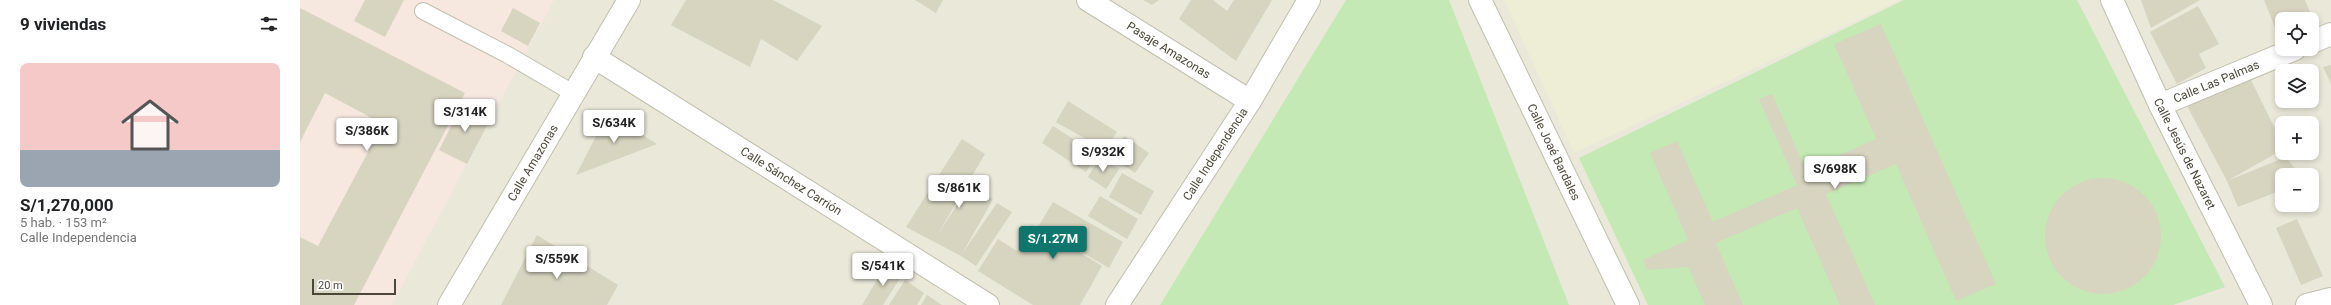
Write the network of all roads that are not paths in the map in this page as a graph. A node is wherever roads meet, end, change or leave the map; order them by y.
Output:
1 (629, 0) edge
2 (1088, 0) edge
3 (1309, 0) edge
4 (1480, 0) edge
5 (2112, 0) edge
6 (423, 11) dead end
7 (2331, 34) edge
8 (2319, 39) edge
9 (2278, 56) edge
10 (594, 57) junction
11 (574, 93) junction
12 (1250, 101) junction
13 (2160, 105) junction
14 (2331, 299) edge
15 (449, 305) edge
16 (988, 305) edge
17 (1117, 305) edge
18 (1628, 305) edge
19 (2261, 305) edge
20 (2307, 305) edge

1 - 10 street, Calle Amazonas
2 - 12 street, Pasaje Amazonas
3 - 12 street, Calle Independencia
4 - 18 street, Calle Joaé Bardales
5 - 13 street, Calle Jesús de Nazaret
6 - 11 lane
7 - 8 street
9 - 13 street, Calle Las Palmas
10 - 11 street, Calle Amazonas
10 - 16 street, Calle Sánchez Carrión
11 - 15 street, Calle Amazonas
12 - 17 street, Calle Independencia
13 - 19 street, Calle Jesús de Nazaret
14 - 20 street

